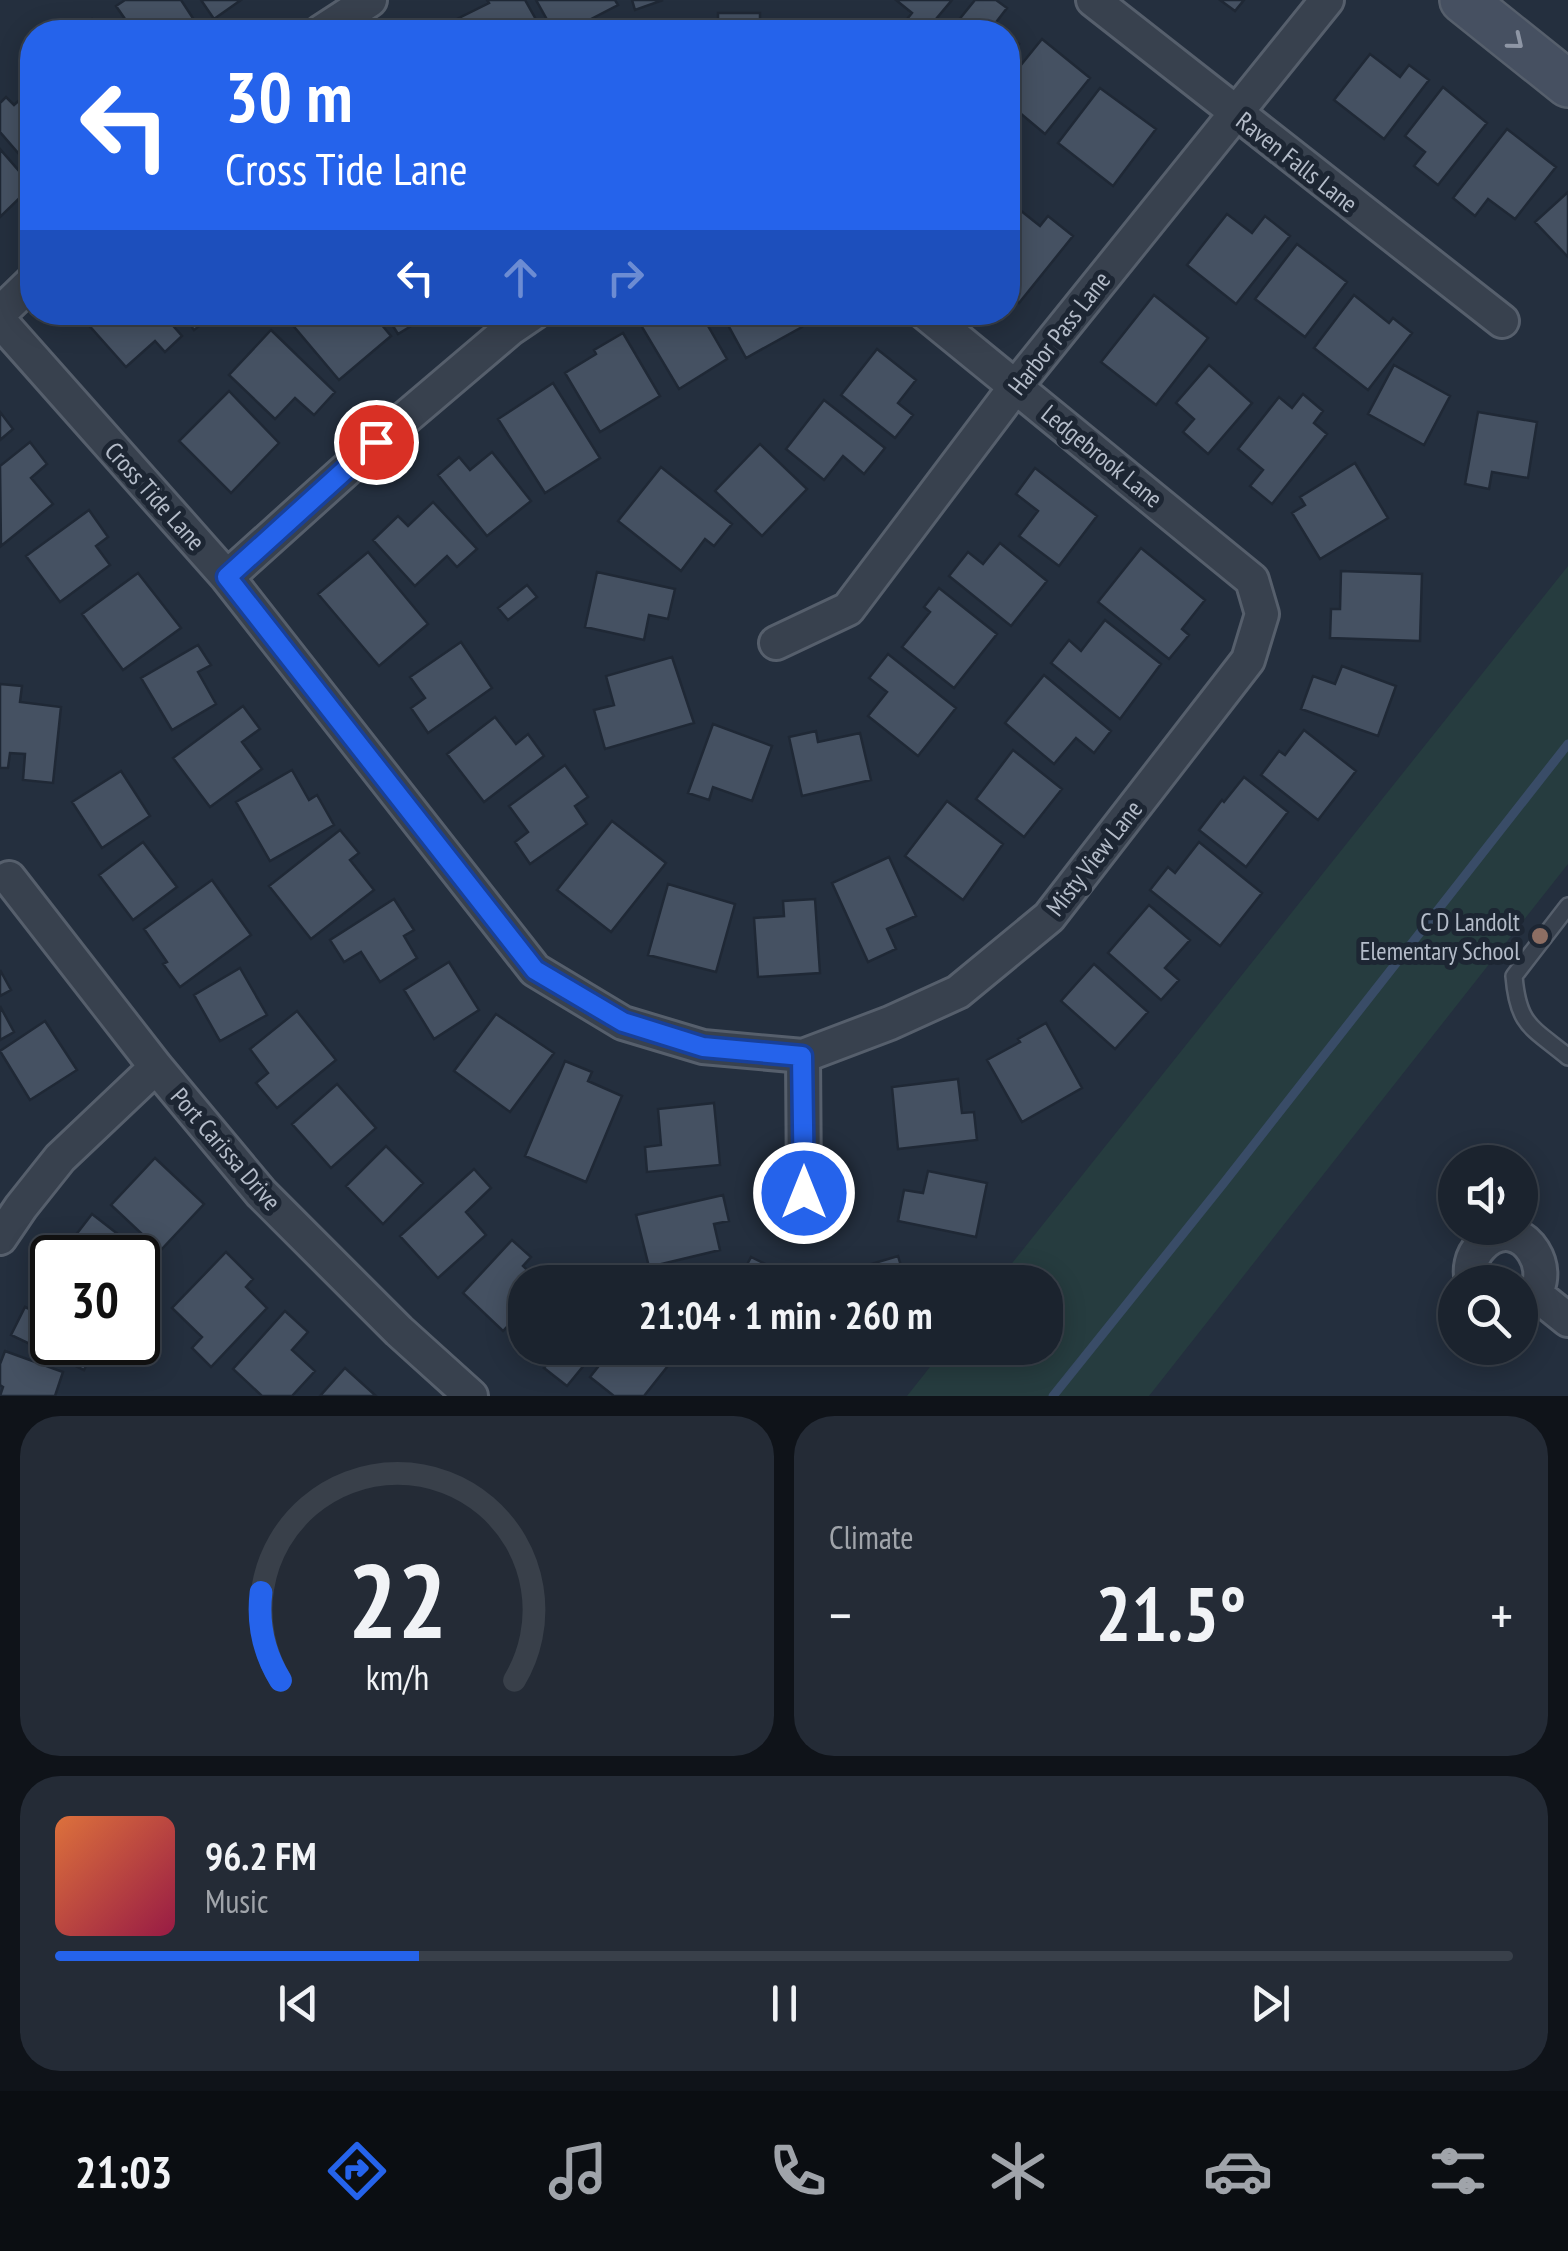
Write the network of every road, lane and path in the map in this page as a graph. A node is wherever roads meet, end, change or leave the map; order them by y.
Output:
1 (370, 0) edge
2 (1093, 0) edge
3 (1327, 0) edge
4 (1464, 0) edge
5 (340, 20) edge
6 (1568, 84) edge
7 (1234, 113) junction
8 (20, 294) edge
9 (0, 313) edge
10 (0, 321) edge
11 (1502, 321) dead end
12 (516, 325) edge
13 (940, 325) edge
14 (1016, 386) junction
15 (227, 577) junction
16 (1262, 614) joint
17 (776, 643) dead end
18 (8, 878) dead end
19 (1568, 906) edge
20 (802, 1056) junction
21 (1568, 1056) edge
22 (156, 1067) junction
23 (804, 1193) dead end
24 (0, 1238) edge
25 (1471, 1265) edge
26 (1538, 1290) edge
27 (1538, 1305) edge
28 (1568, 1320) edge
29 (471, 1396) edge

1 - 5 street
2 - 7 street, Raven Falls Lane
3 - 7 street, Harbor Pass Lane
4 -> 6 main road
7 - 11 street, Raven Falls Lane
7 - 14 street, Harbor Pass Lane
8 - 9 street
10 - 15 street, Cross Tide Lane
12 - 15 street
13 - 14 street, Ledgebrook Lane
14 - 16 street, Ledgebrook Lane
14 - 17 street, Harbor Pass Lane
15 - 20 street, Cross Tide Lane
16 - 20 street, Misty View Lane
18 - 22 street, Port Carissa Drive
19 - 21 lane
20 - 23 street
22 - 24 street
22 - 29 street, Port Carissa Drive
25 - 26 street
27 - 28 street

